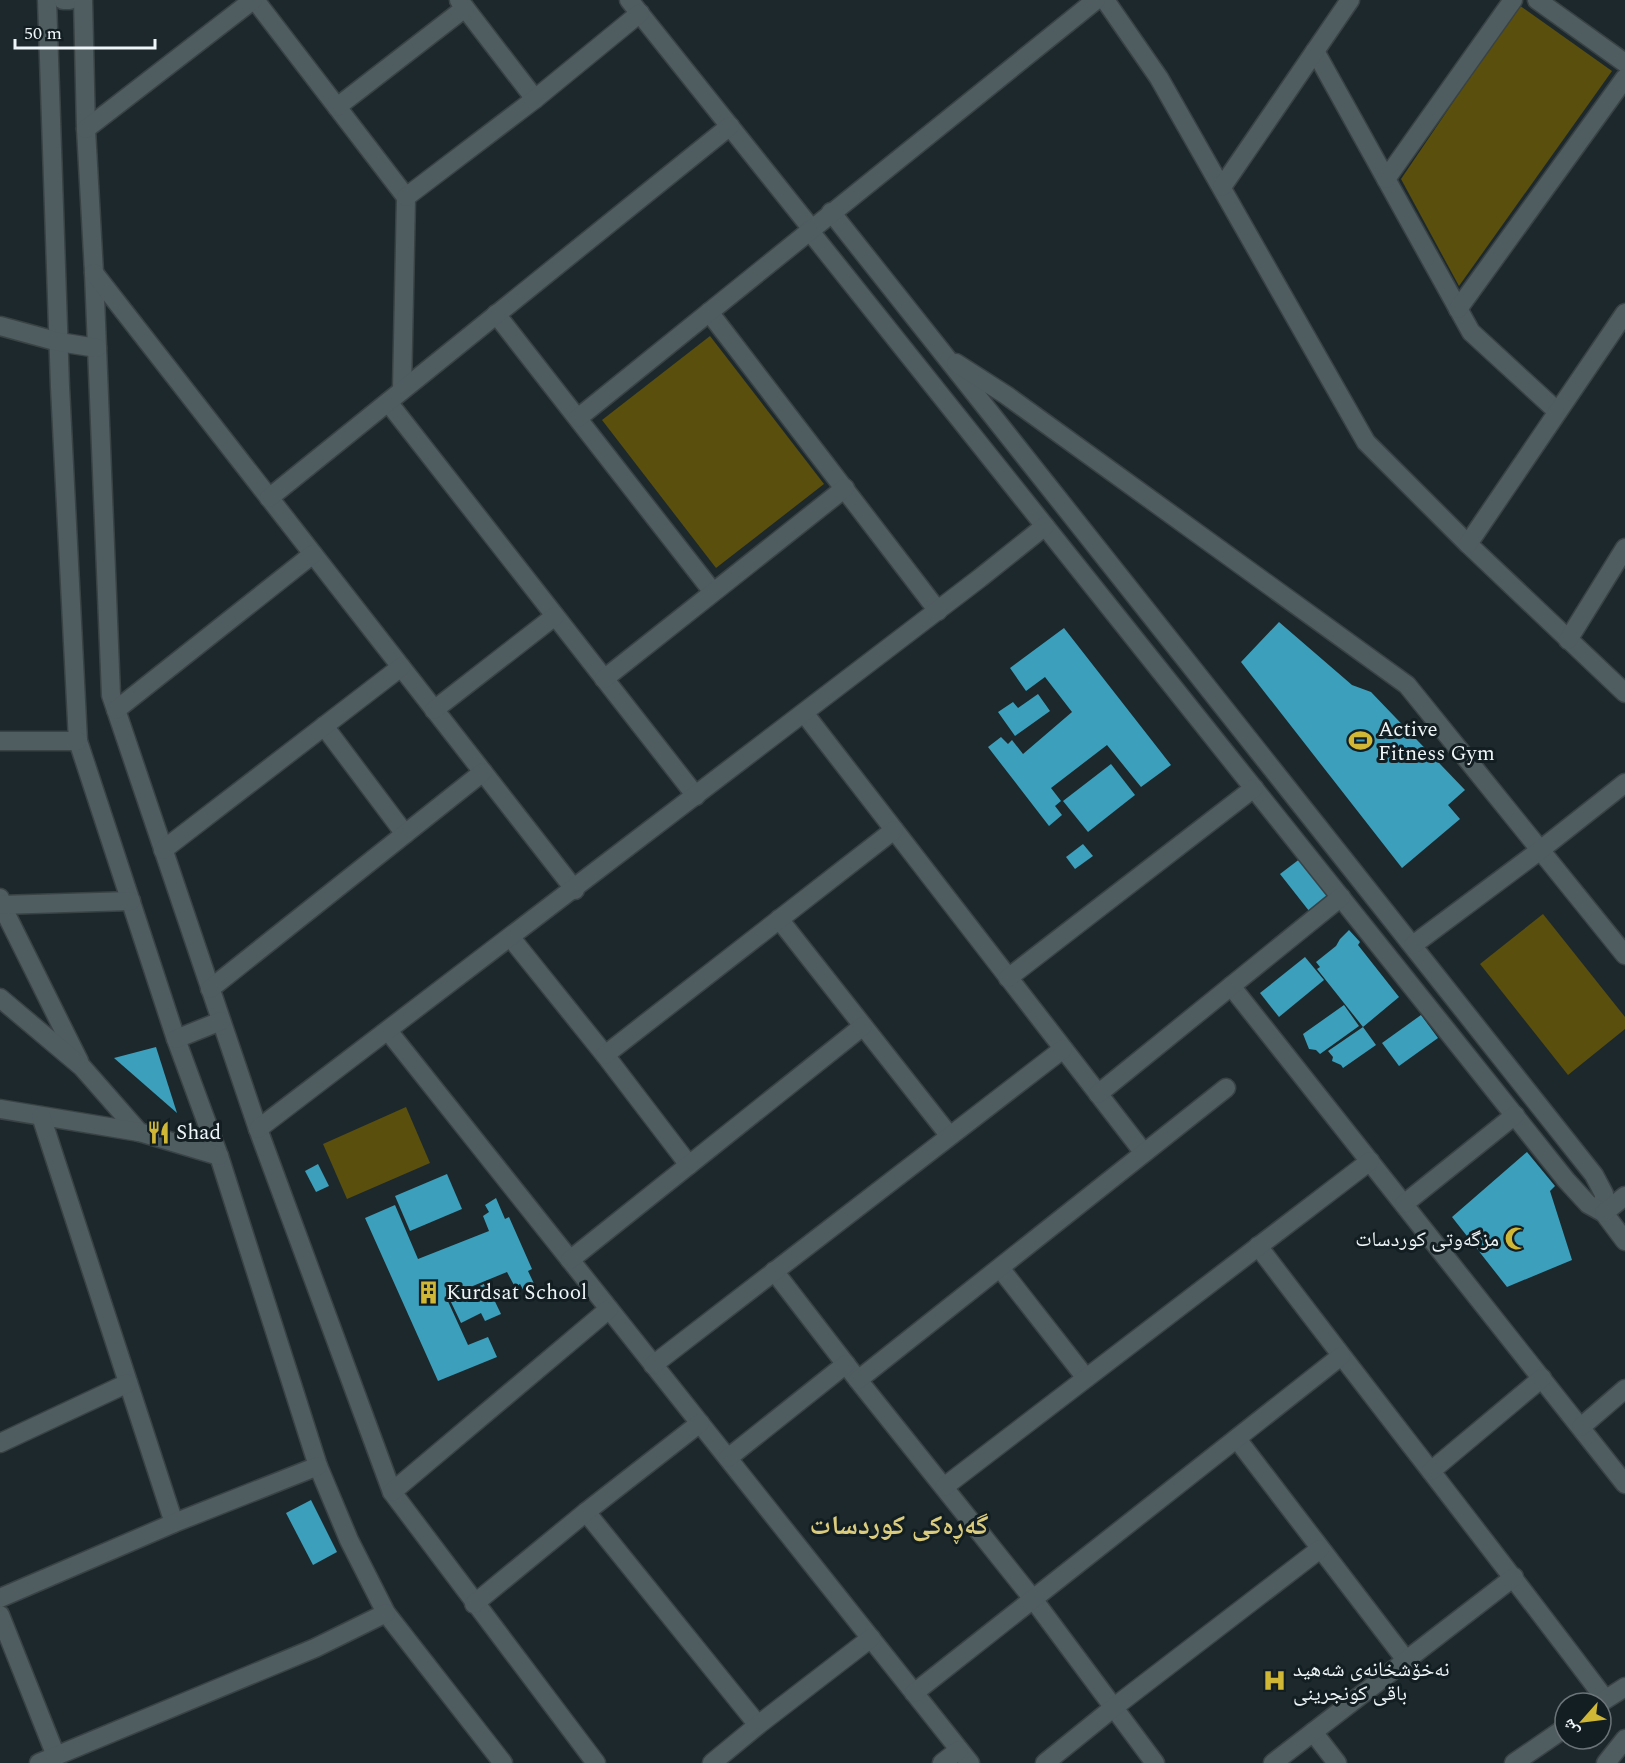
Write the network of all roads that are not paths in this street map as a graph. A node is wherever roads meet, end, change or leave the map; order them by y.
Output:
1 (47, 0) edge
2 (63, 0) edge
3 (70, 0) edge
4 (83, 0) edge
5 (254, 0) edge
6 (1096, 0) edge
7 (1105, 0) edge
8 (1350, 0) edge
9 (1513, 0) edge
10 (1537, 0) edge
11 (462, 4) edge
12 (635, 7) edge
13 (1315, 51) junction
14 (1625, 63) edge
15 (1625, 78) edge
16 (535, 99) junction
17 (336, 107) junction
18 (730, 126) junction
19 (86, 129) junction
20 (1386, 179) junction
21 (1222, 187) junction
22 (406, 197) junction
23 (831, 213) junction
24 (810, 229) junction
25 (94, 273) junction
26 (1458, 309) junction
27 (709, 312) junction
28 (1625, 313) edge
29 (496, 314) junction
30 (0, 326) edge
31 (59, 342) junction
32 (97, 348) junction
33 (944, 355) junction
34 (395, 396) junction
35 (1557, 411) junction
36 (578, 418) junction
37 (844, 488) junction
38 (268, 498) junction
39 (1045, 526) junction
40 (1468, 544) junction
41 (1625, 548) edge
42 (313, 554) junction
43 (713, 592) junction
44 (938, 611) junction
45 (555, 616) junction
46 (1568, 640) junction
47 (400, 666) junction
48 (604, 679) junction
49 (1625, 693) edge
50 (116, 710) junction
51 (434, 710) junction
52 (804, 713) junction
53 (324, 726) junction
54 (0, 741) edge
55 (78, 741) junction
56 (483, 772) junction
57 (1625, 783) edge
58 (1254, 788) junction
59 (696, 796) junction
60 (894, 830) junction
61 (405, 834) junction
62 (164, 850) junction
63 (1539, 851) junction
64 (575, 890) junction
65 (1341, 897) junction
66 (131, 901) junction
67 (0, 902) edge
68 (779, 919) junction
69 (511, 938) junction
70 (1413, 945) junction
71 (1625, 955) edge
72 (1008, 978) junction
73 (1231, 986) junction
74 (210, 989) junction
75 (0, 998) edge
76 (221, 1021) junction
77 (863, 1026) junction
78 (388, 1032) junction
79 (176, 1039) junction
80 (1063, 1048) junction
81 (605, 1055) junction
82 (82, 1067) junction
83 (1226, 1088) dead end
84 (1098, 1094) junction
85 (0, 1109) edge
86 (1515, 1115) junction
87 (41, 1116) junction
88 (258, 1130) junction
89 (139, 1132) junction
90 (950, 1136) junction
91 (1144, 1153) junction
92 (219, 1156) junction
93 (1370, 1161) junction
94 (689, 1165) junction
95 (1625, 1196) edge
96 (1404, 1204) junction
97 (1605, 1213) junction
98 (1625, 1241) edge
99 (1258, 1246) junction
100 (570, 1260) junction
101 (1000, 1268) junction
102 (774, 1271) junction
103 (609, 1309) junction
104 (1341, 1356) junction
105 (846, 1364) junction
106 (653, 1365) junction
107 (1086, 1378) junction
108 (1542, 1378) junction
109 (858, 1380) junction
110 (128, 1383) junction
111 (1625, 1389) edge
112 (700, 1423) junction
113 (1581, 1427) junction
114 (1237, 1439) junction
115 (0, 1443) edge
116 (728, 1458) junction
117 (318, 1466) junction
118 (1431, 1471) junction
119 (1625, 1485) edge
120 (944, 1487) junction
121 (392, 1492) junction
122 (586, 1512) junction
123 (174, 1523) junction
124 (1320, 1550) junction
125 (1514, 1577) junction
126 (0, 1598) edge
127 (1033, 1599) junction
128 (474, 1604) junction
129 (387, 1613) junction
130 (0, 1615) edge
131 (870, 1638) junction
132 (1406, 1660) junction
133 (1596, 1691) edge
134 (914, 1693) junction
135 (1113, 1708) junction
136 (758, 1725) junction
137 (1313, 1732) junction
138 (1553, 1736) edge
139 (1625, 1739) edge
140 (56, 1756) junction
141 (964, 1756) edge
142 (39, 1763) edge
143 (503, 1763) edge
144 (596, 1763) edge
145 (712, 1763) edge
146 (942, 1763) edge
147 (1045, 1763) edge
148 (1155, 1763) edge
149 (1273, 1763) edge
150 (1337, 1763) edge
151 (1514, 1763) edge
152 (1606, 1763) edge

1 - 31 street
2 - 3 street
4 - 19 street
5 - 17 street
5 - 19 street
6 - 23 street
7 - 21 street
8 - 13 street
9 - 20 street
10 - 14 street
11 - 16 street
11 - 17 street
12 - 16 street
12 - 18 street
13 - 20 street
13 - 21 street
15 - 26 street
16 - 22 street
17 - 22 street
18 - 24 street
18 - 29 street
19 - 25 street
20 - 26 street
21 - 40 street
22 - 34 street
23 - 24 street
23 - 33 street
24 - 27 street
24 - 39 street
25 - 32 street
25 - 38 street
26 - 35 street
27 - 36 street
27 - 37 street
28 - 35 street
29 - 34 street
29 - 36 street
30 - 31 street
31 - 32 street
31 - 55 street
32 - 50 street
33 - 63 street
33 - 70 street
34 - 38 street
34 - 45 street
35 - 40 street
36 - 43 street
37 - 43 street
37 - 44 street
38 - 42 street
39 - 44 street
39 - 58 street
40 - 46 street
41 - 46 street
42 - 47 street
42 - 50 street
43 - 48 street
44 - 52 street
45 - 48 street
45 - 51 street
46 - 49 street
47 - 51 street
47 - 53 street
48 - 59 street
50 - 62 street
51 - 56 street
52 - 59 street
52 - 60 street
53 - 61 street
53 - 62 street
54 - 55 street
55 - 66 street
56 - 61 street
56 - 64 street
57 - 63 street
58 - 65 street
58 - 72 street
59 - 64 street
60 - 68 street
60 - 72 street
61 - 74 street
62 - 74 street
63 - 70 street
63 - 71 street
64 - 69 street
65 - 73 street
65 - 86 street
66 - 67 street
66 - 79 street
67 - 82 street
68 - 77 street
68 - 81 street
69 - 78 street
69 - 81 street
70 - 97 street
72 - 80 street
73 - 84 street
73 - 93 street
74 - 76 street
75 - 82 street
76 - 79 street
76 - 88 street
77 - 90 street
77 - 94 street
78 - 88 street
78 - 100 street
79 - 92 street
80 - 84 street
80 - 90 street
81 - 94 street
82 - 89 street
83 - 91 street
84 - 91 street
85 - 87 street
86 - 96 street
86 - 97 street
87 - 89 street
87 - 110 street
88 - 121 street
89 - 92 street
90 - 102 street
91 - 101 street
92 - 117 street
93 - 96 street
93 - 99 street
94 - 100 street
95 - 97 street
96 - 108 street
97 - 98 street
99 - 104 street
99 - 107 street
100 - 103 street
101 - 107 street
101 - 109 street
102 - 105 street
102 - 106 street
103 - 106 street
103 - 121 street
104 - 114 street
104 - 118 street
105 - 109 street
105 - 116 street
106 - 112 street
107 - 120 street
108 - 113 street
108 - 118 street
109 - 120 street
110 - 115 street
110 - 123 street
111 - 113 street
112 - 116 street
112 - 122 street
113 - 119 street
114 - 124 street
114 - 127 street
116 - 131 street
117 - 123 street
117 - 129 street
118 - 125 street
120 - 127 street
121 - 128 street
122 - 128 street
122 - 136 street
123 - 126 street
124 - 132 street
124 - 135 street
125 - 132 street
125 - 133 street
127 - 134 street
127 - 135 street
128 - 144 street
129 - 140 street
129 - 143 street
130 - 140 street
131 - 134 street
131 - 136 street
132 - 137 street
134 - 141 street
135 - 147 street
135 - 148 street
136 - 145 street
137 - 149 street
137 - 150 street
138 - 151 street
139 - 152 street
140 - 142 street
141 - 146 street

